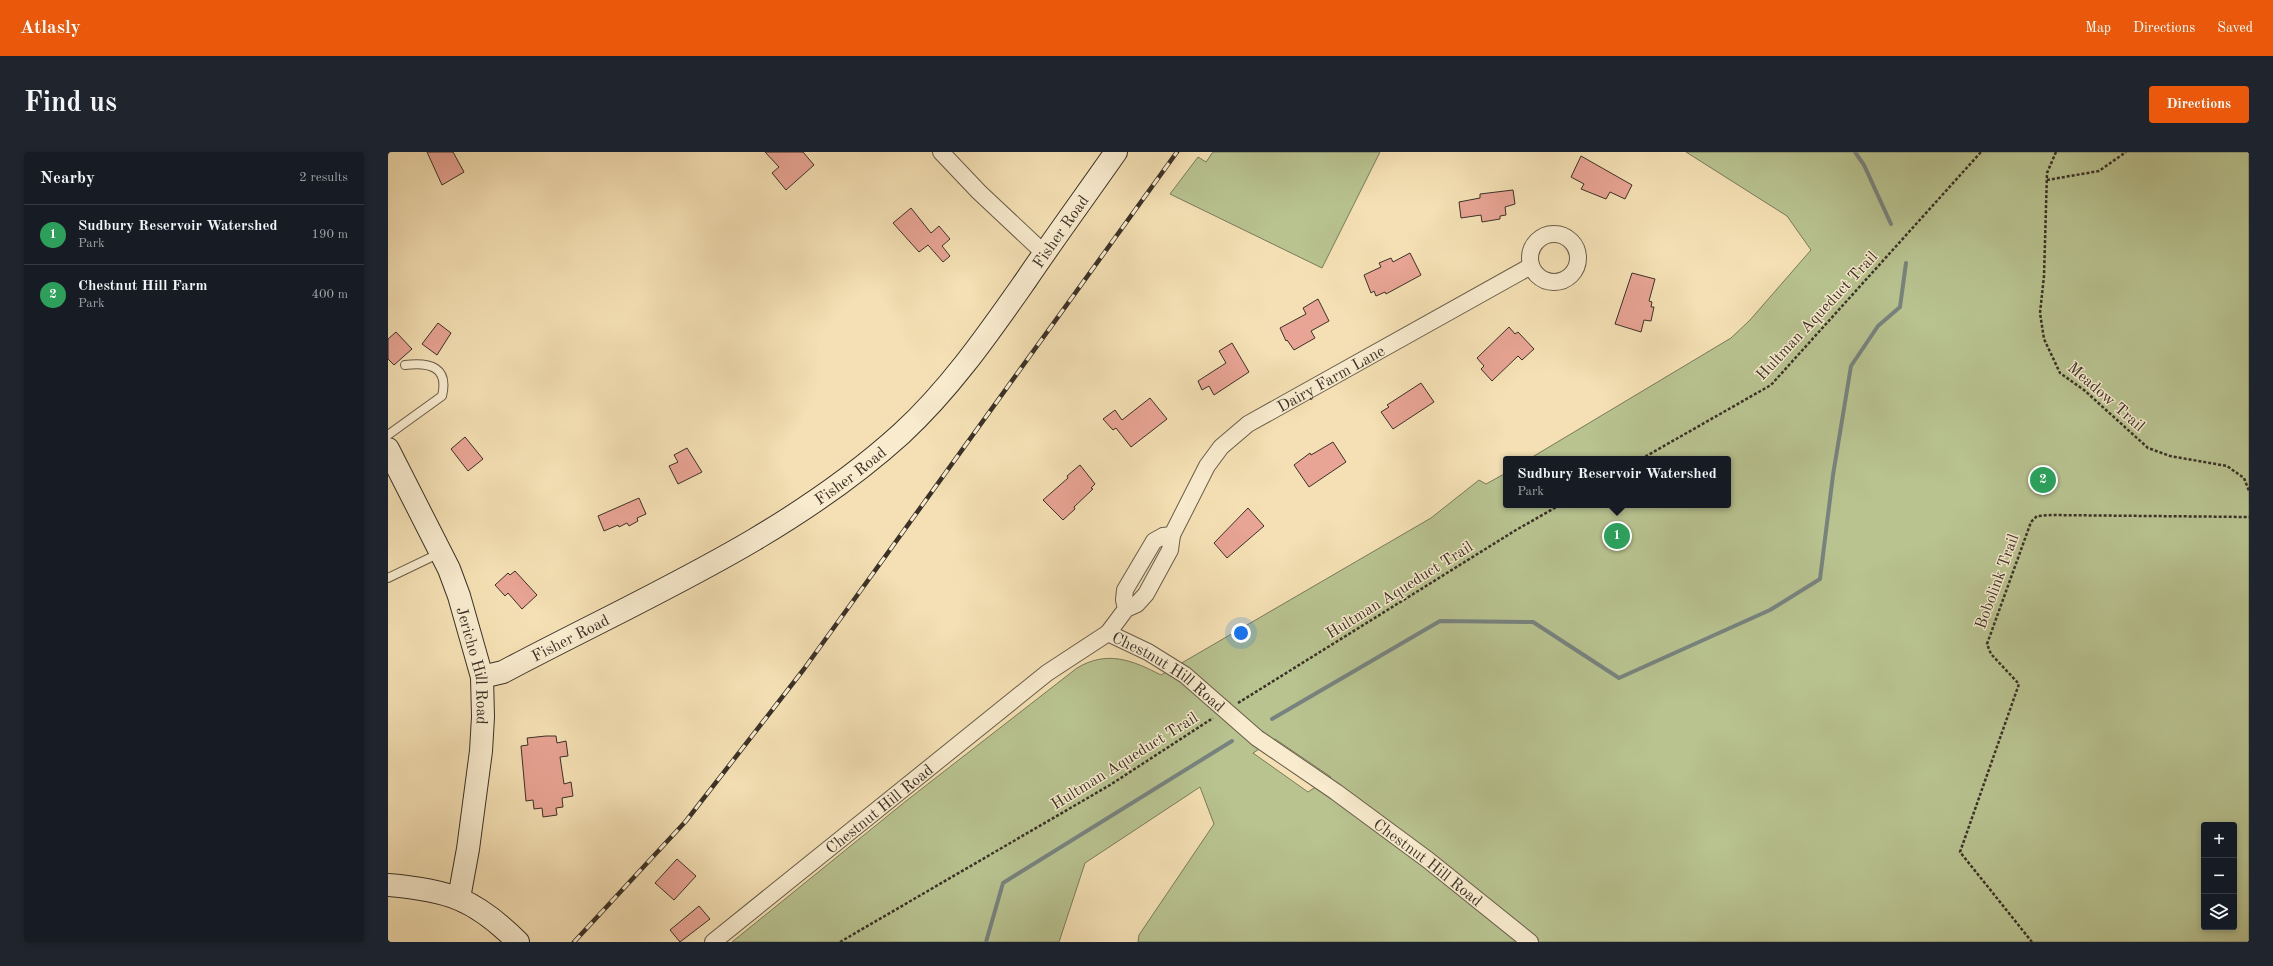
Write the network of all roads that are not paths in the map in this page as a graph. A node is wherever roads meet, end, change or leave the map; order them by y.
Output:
1 (941, 152) edge
2 (1116, 152) edge
3 (1044, 254) junction
4 (1532, 266) dead end
5 (405, 365) dead end
6 (388, 435) edge
7 (388, 450) edge
8 (441, 553) junction
9 (388, 578) edge
10 (1108, 633) junction
11 (482, 677) junction
12 (388, 885) edge
13 (459, 898) junction
14 (518, 942) edge
15 (713, 942) edge
16 (1530, 942) edge

1 - 3 street
2 - 3 street, Fisher Road
3 - 11 street, Fisher Road
4 - 10 street, Dairy Farm Lane
5 - 6 lane
7 - 8 street, Jericho Hill Road
8 - 9 lane
8 - 11 street, Jericho Hill Road
10 - 15 street, Chestnut Hill Road
10 - 16 street, Chestnut Hill Road
11 - 13 street, Jericho Hill Road
12 - 13 street
13 - 14 street

